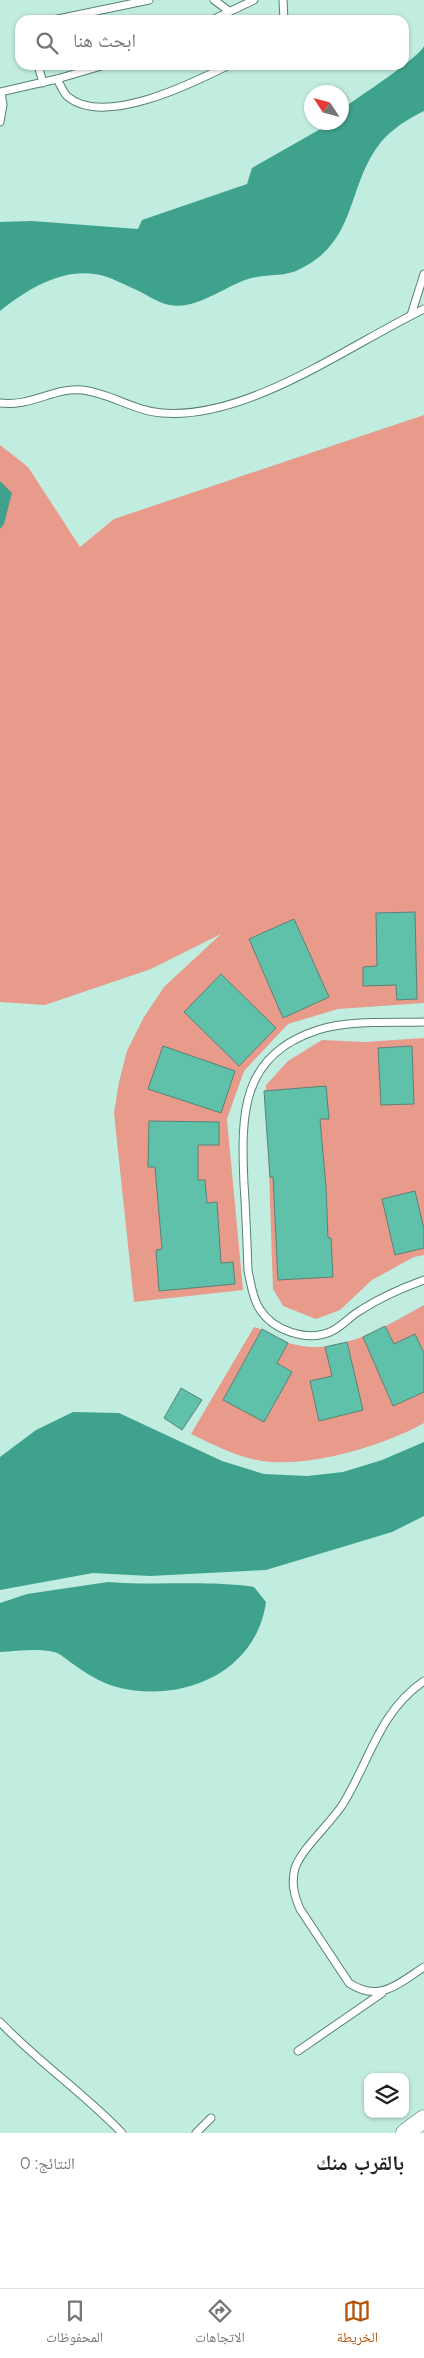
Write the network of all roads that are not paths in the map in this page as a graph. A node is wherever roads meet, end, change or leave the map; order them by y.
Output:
1 (149, 0) edge
2 (214, 0) edge
3 (254, 0) edge
4 (283, 0) edge
5 (229, 11) junction
6 (77, 15) edge
7 (221, 15) edge
8 (284, 15) edge
9 (39, 70) edge
10 (88, 70) edge
11 (219, 70) edge
12 (57, 79) junction
13 (43, 83) junction
14 (0, 92) edge
15 (0, 122) edge
16 (424, 274) edge
17 (424, 309) edge
18 (411, 315) junction
19 (0, 403) edge
20 (424, 1022) edge
21 (424, 1280) edge
22 (424, 1680) edge
23 (424, 1967) edge
24 (384, 1992) junction
25 (0, 2022) edge
26 (298, 2051) dead end
27 (211, 2118) dead end
28 (424, 2119) edge
29 (122, 2133) edge
30 (196, 2133) edge
31 (405, 2133) edge

1 - 6 lane
2 - 5 lane
3 - 5 lane
4 - 8 lane
5 - 7 lane
9 - 13 lane
10 - 12 lane
11 - 12 lane
12 - 13 lane
13 - 14 lane
14 - 15 lane
16 - 18 lane
17 - 18 lane
18 - 19 lane
20 - 21 lane
22 - 24 lane
23 - 24 lane
24 - 26 lane
25 - 29 lane
27 - 30 lane
28 - 31 street

